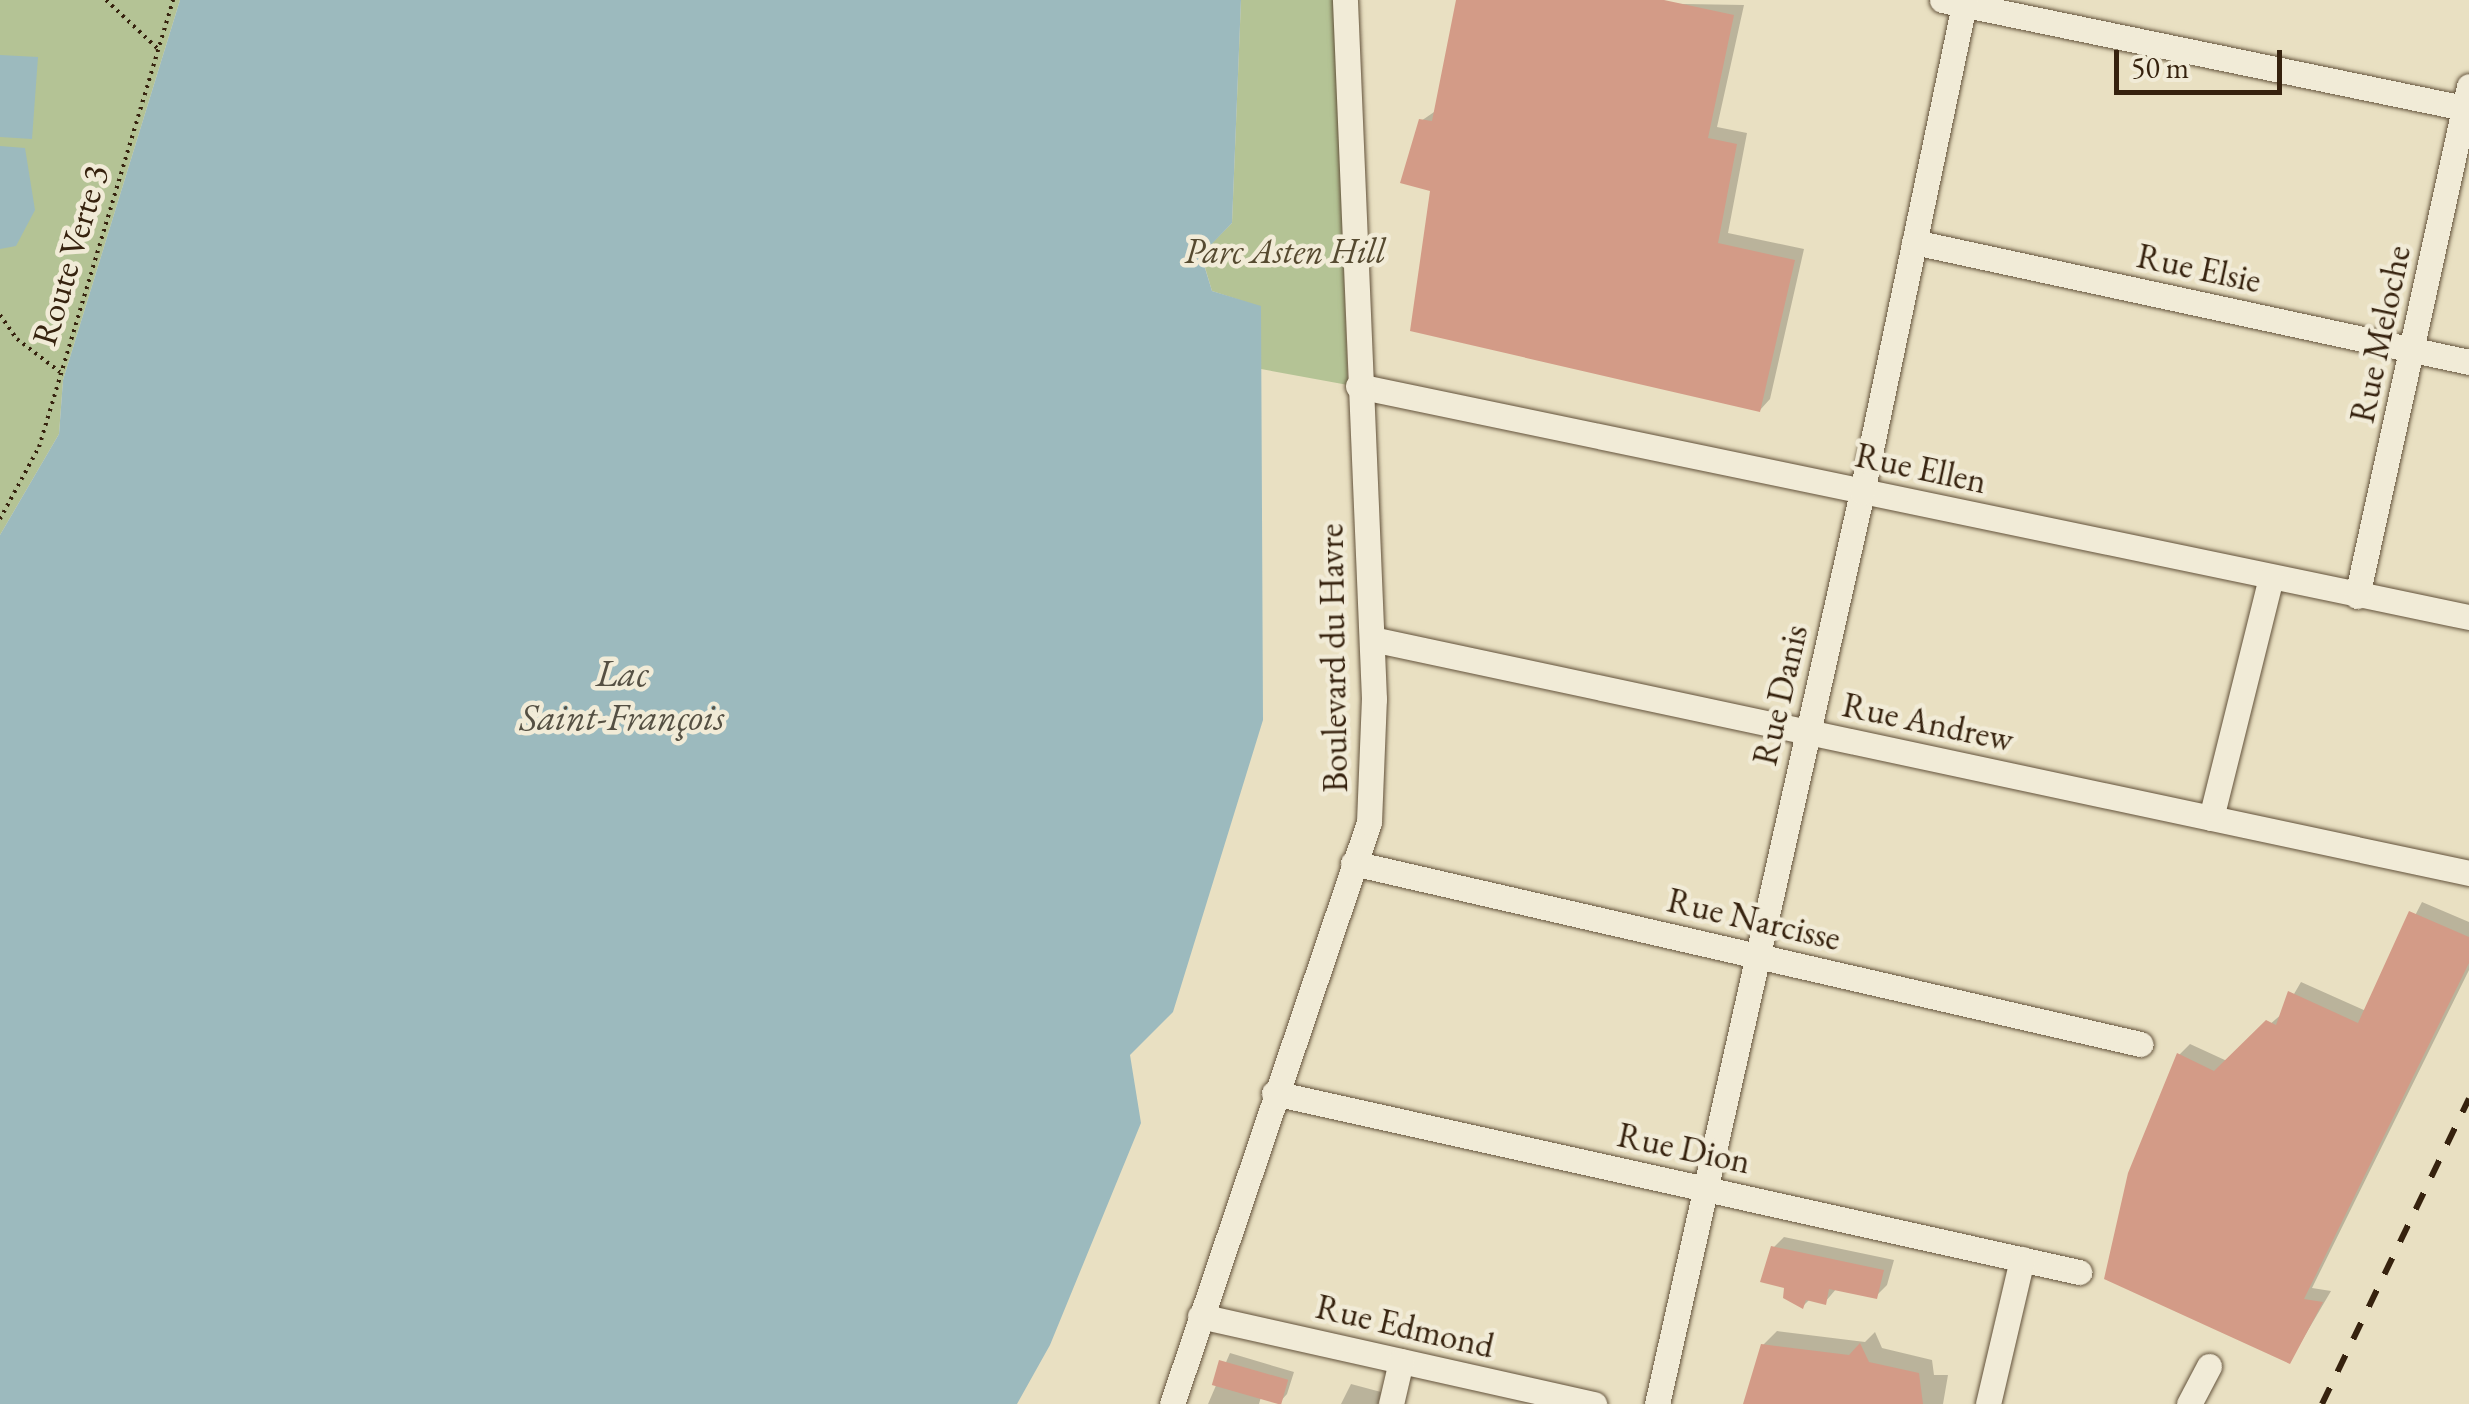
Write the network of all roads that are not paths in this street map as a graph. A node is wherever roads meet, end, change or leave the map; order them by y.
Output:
1 (1345, 0) edge
2 (1957, 2) edge
3 (2468, 101) edge
4 (1914, 242) junction
5 (2413, 350) junction
6 (2469, 362) edge
7 (1358, 386) junction
8 (1862, 492) junction
9 (2271, 578) junction
10 (2358, 596) junction
11 (2469, 617) edge
12 (1372, 639) junction
13 (1808, 732) junction
14 (2211, 818) junction
15 (1353, 863) junction
16 (2469, 873) edge
17 (1757, 956) junction
18 (2140, 1044) dead end
19 (1274, 1093) junction
20 (1704, 1188) junction
21 (2022, 1260) junction
22 (2079, 1272) dead end
23 (1200, 1316) junction
24 (1401, 1361) junction
25 (2209, 1366) dead end
26 (1172, 1404) edge
27 (1391, 1404) edge
28 (1594, 1404) edge
29 (1656, 1404) edge
30 (1988, 1404) edge
31 (2189, 1404) edge

1 - 7 street, Boulevard du Havre
2 - 3 street
2 - 4 street, Rue Danis
3 - 5 street, Rue Meloche
4 - 5 street, Rue Elsie
4 - 8 street, Rue Danis
5 - 6 street, Rue Elsie
5 - 10 street, Rue Meloche
7 - 8 street, Rue Ellen
7 - 12 street, Boulevard du Havre
8 - 9 street, Rue Ellen
8 - 13 street, Rue Danis
9 - 10 street, Rue Ellen
9 - 14 street
10 - 11 street, Rue Ellen
12 - 13 street, Rue Andrew
12 - 15 street, Boulevard du Havre
13 - 14 street, Rue Andrew
13 - 17 street, Rue Danis
14 - 16 street, Rue Andrew
15 - 17 street, Rue Narcisse
15 - 19 street, Boulevard du Havre
17 - 18 street, Rue Narcisse
17 - 20 street, Rue Danis
19 - 20 street, Rue Dion
19 - 23 street, Boulevard du Havre
20 - 21 street, Rue Dion
20 - 29 street, Rue Danis
21 - 22 street, Rue Dion
21 - 30 street
23 - 24 street, Rue Edmond
23 - 26 street, Boulevard du Havre
24 - 27 street
24 - 28 street, Rue Edmond
25 - 31 street

